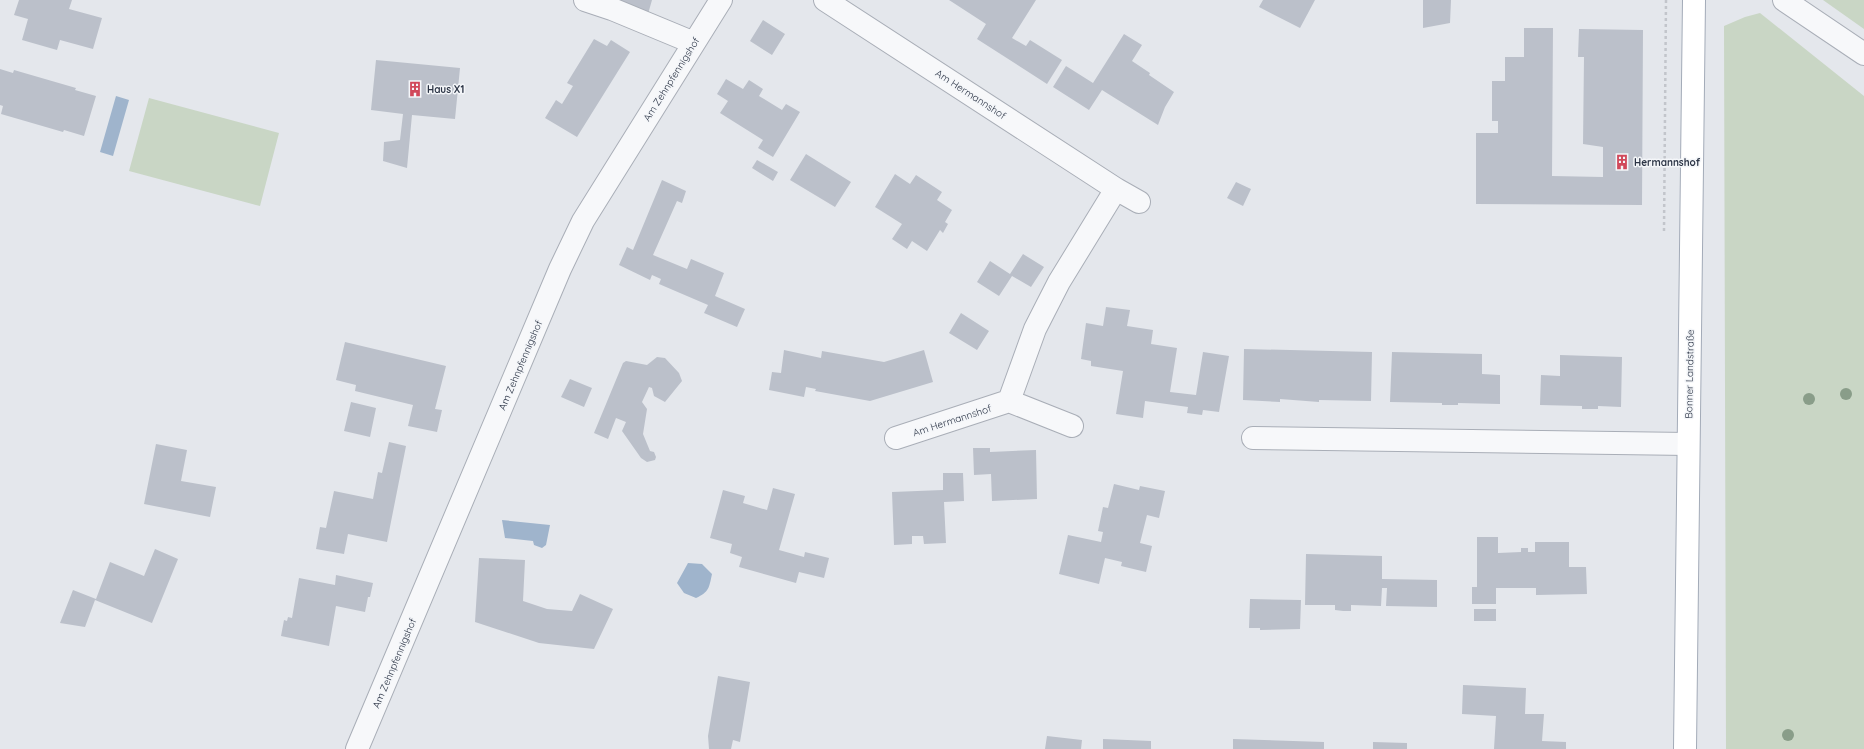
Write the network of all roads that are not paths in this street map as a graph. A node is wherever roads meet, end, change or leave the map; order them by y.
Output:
1 (585, 0) edge
2 (721, 0) edge
3 (826, 0) edge
4 (1694, 0) edge
5 (1784, 0) edge
6 (694, 43) junction
7 (1864, 54) edge
8 (1116, 189) junction
9 (1139, 202) dead end
10 (1009, 401) junction
11 (1072, 426) dead end
12 (896, 438) dead end
13 (1253, 438) dead end
14 (1688, 444) junction
15 (357, 749) edge
16 (1685, 749) edge

1 - 6 street
2 - 6 street, Am Zehnpfennigshof
3 - 8 street, Am Hermannshof
4 - 14 main road, Bonner Landstraße
5 - 7 street
6 - 15 street, Am Zehnpfennigshof
8 - 9 street, Am Hermannshof
8 - 10 street
10 - 11 street
10 - 12 street, Am Hermannshof
13 - 14 street
14 - 16 main road, Bonner Landstraße

